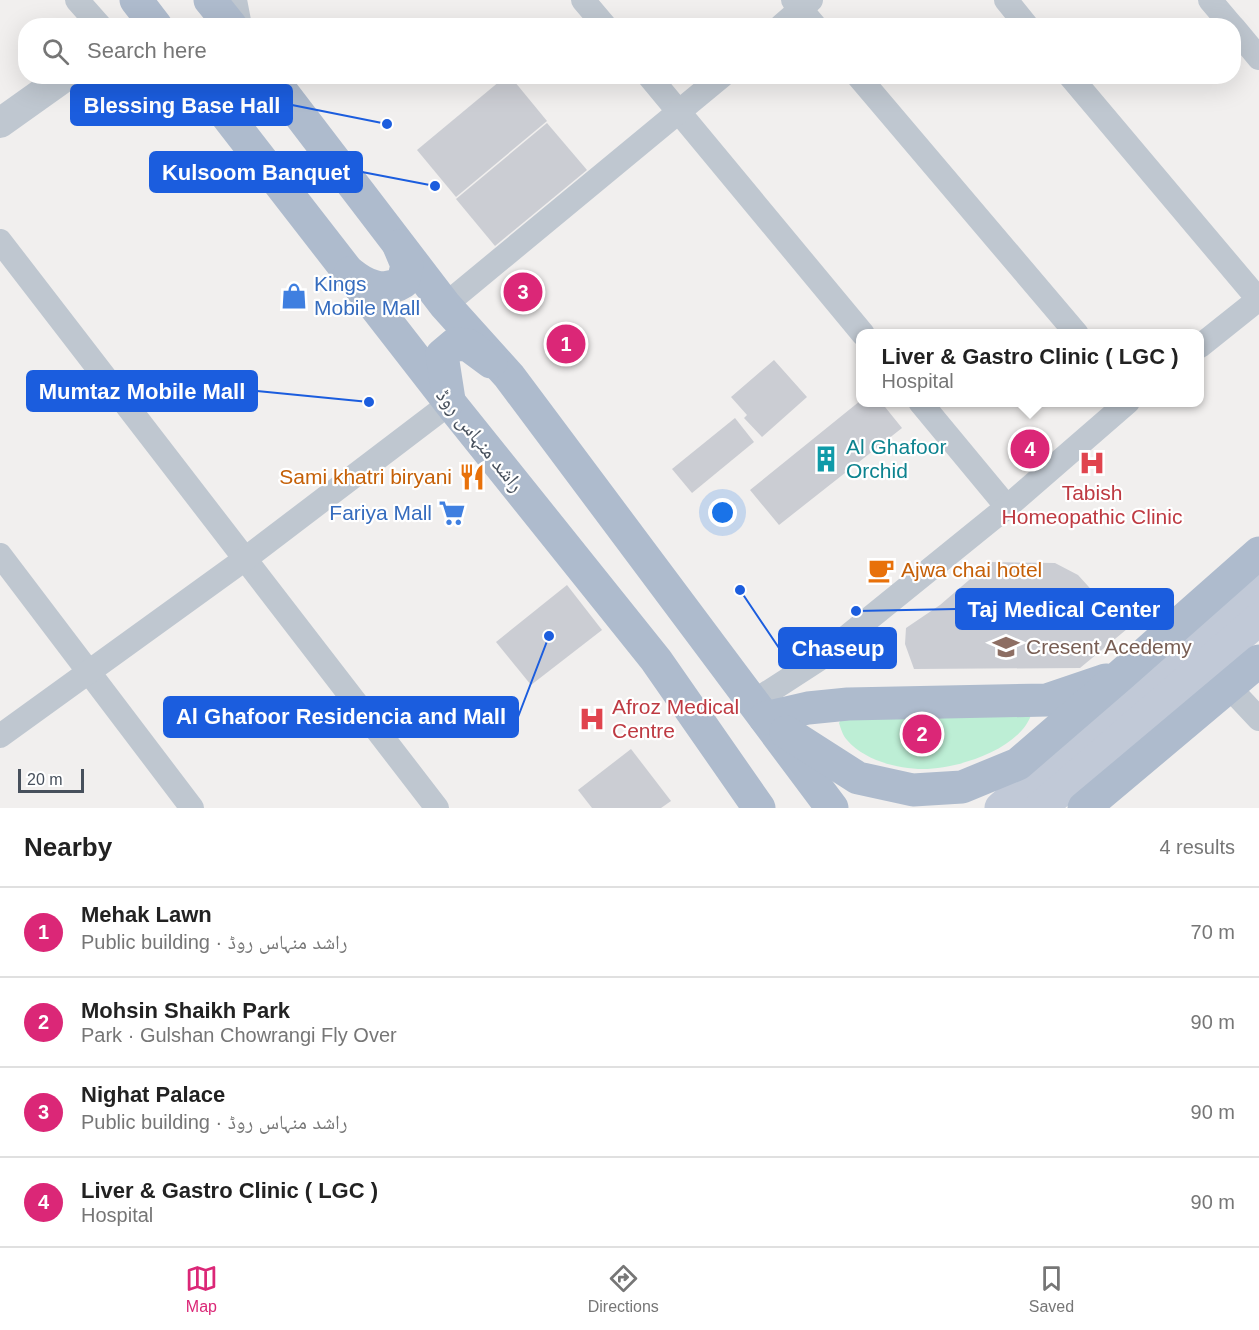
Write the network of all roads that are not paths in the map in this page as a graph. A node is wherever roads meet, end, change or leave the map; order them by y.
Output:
1 (77, 0) edge
2 (210, 0) edge
3 (235, 0) edge
4 (583, 0) edge
5 (1006, 0) edge
6 (1210, 0) edge
7 (805, 9) edge
8 (93, 18) edge
9 (225, 18) edge
10 (238, 18) edge
11 (598, 18) edge
12 (792, 18) edge
13 (1021, 18) edge
14 (1225, 18) edge
15 (1241, 37) edge
16 (1259, 58) edge
17 (55, 84) edge
18 (202, 84) edge
19 (276, 84) edge
20 (656, 84) edge
21 (713, 84) edge
22 (865, 84) edge
23 (1077, 84) edge
24 (680, 113) junction
25 (0, 123) edge
26 (0, 241) edge
27 (399, 246) junction
28 (347, 271) junction
29 (1258, 299) edge
30 (445, 305) junction
31 (860, 329) edge
32 (1074, 329) edge
33 (1204, 343) edge
34 (509, 376) junction
35 (450, 403) junction
36 (924, 407) edge
37 (1122, 407) edge
38 (1007, 507) junction
39 (1259, 553) edge
40 (0, 555) edge
41 (245, 559) junction
42 (1259, 586) edge
43 (1259, 619) edge
44 (1259, 662) edge
45 (89, 672) junction
46 (1122, 675) junction
47 (1229, 687) junction
48 (759, 710) junction
49 (694, 716) junction
50 (1259, 720) edge
51 (0, 736) edge
52 (192, 808) edge
53 (437, 808) edge
54 (728, 808) edge
55 (759, 808) edge
56 (832, 808) edge
57 (1001, 808) edge
58 (1040, 808) edge
59 (1084, 808) edge

1 - 8 street
2 - 9 main road
3 - 10 street
4 - 11 street
5 - 13 street
6 - 14 street
7 - 12 street
15 - 16 street
17 - 25 street
18 - 28 main road, راشد منہاس روڈ
19 - 27 main road
20 - 24 street
21 - 24 street
22 - 32 street
23 - 29 street
24 - 30 street
24 - 31 street
26 - 41 street
27 - 28 main road
27 - 30 main road
28 - 35 main road, راشد منہاس روڈ
29 - 33 street
30 - 34 main road
34 - 35 main road
34 - 48 main road
35 - 41 street
35 - 49 main road, راشد منہاس روڈ
36 - 38 street
37 - 38 street
38 - 48 street
39 - 46 main road
40 - 45 street
41 - 45 street
41 - 53 street
42 - 57 main road
43 - 58 main road
44 - 47 main road
45 - 51 street
45 - 52 street
46 - 48 main road
46 - 48 main road
47 - 50 street
47 - 59 main road
48 - 56 main road
49 - 54 main road
49 - 55 main road, راشد منہاس روڈ

